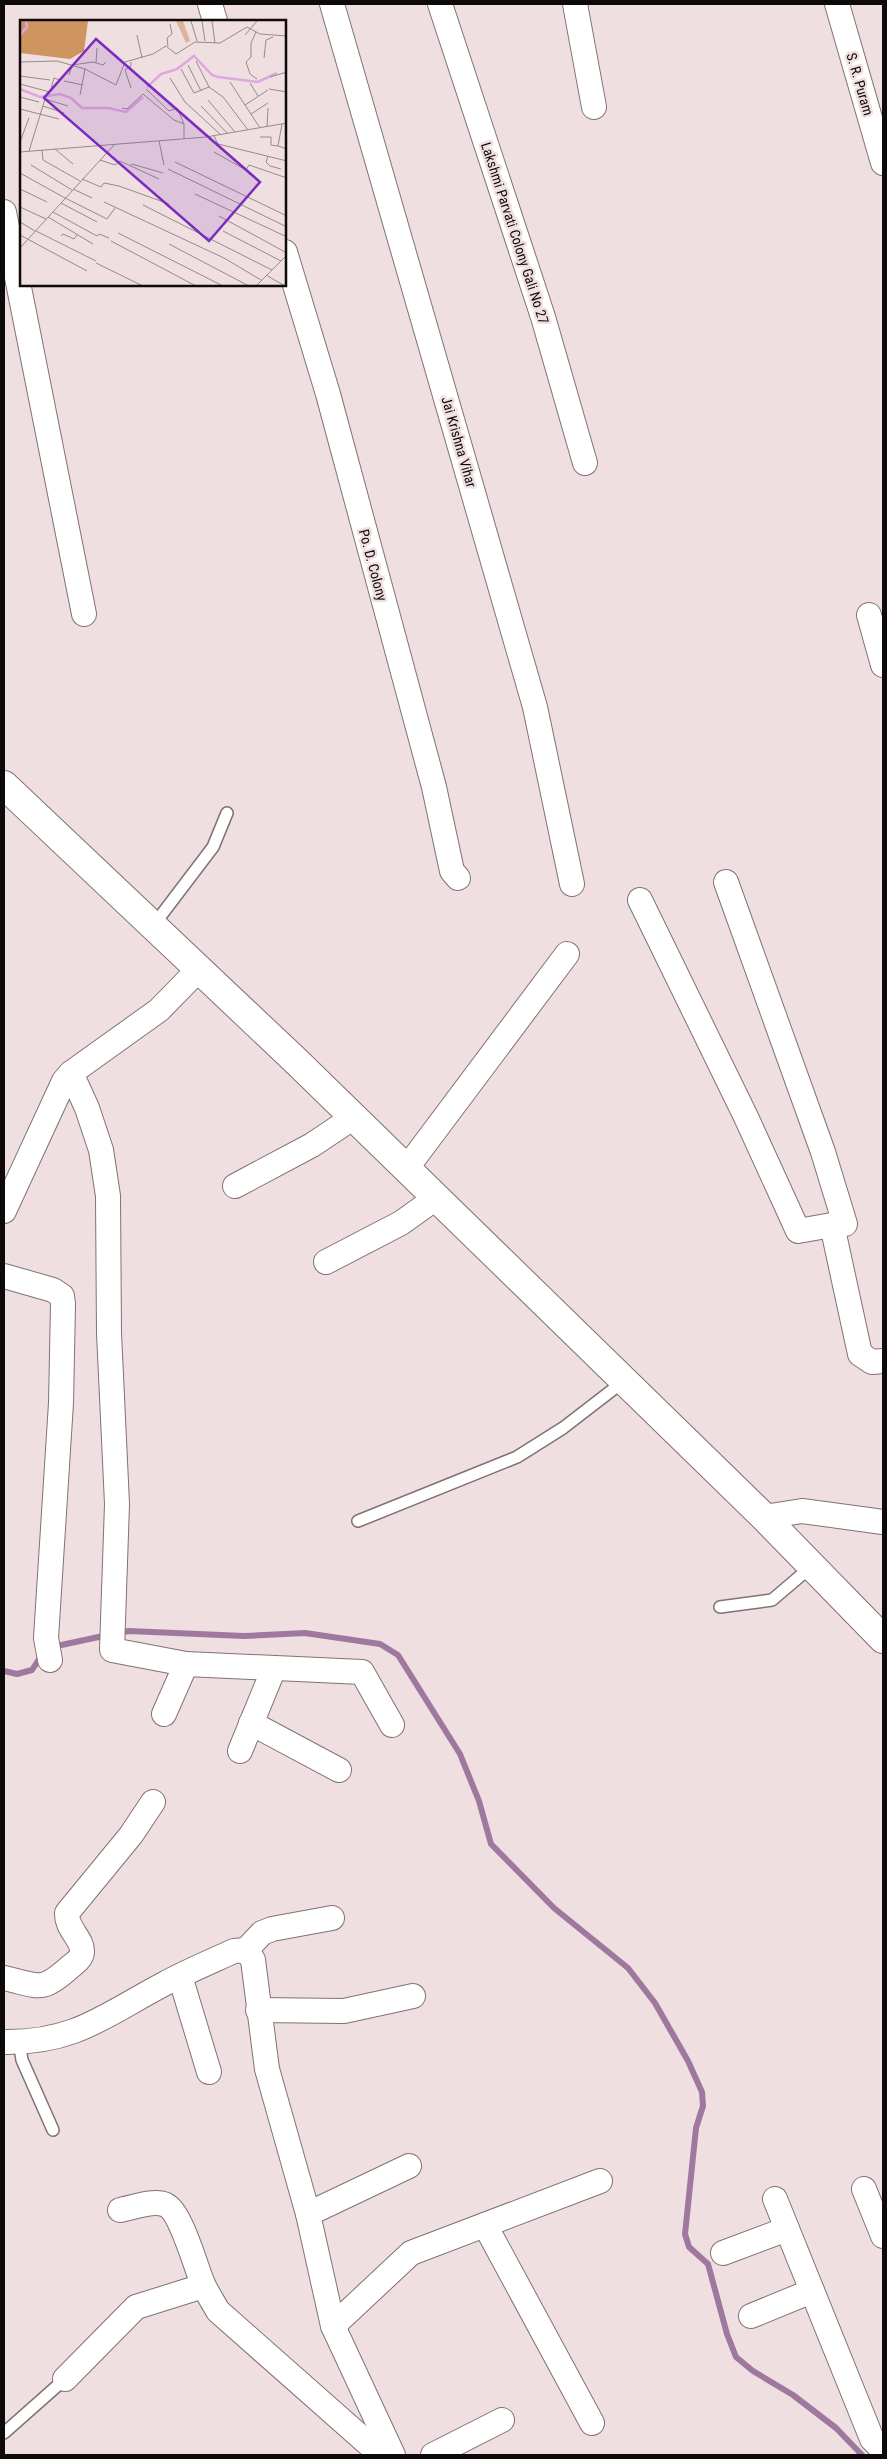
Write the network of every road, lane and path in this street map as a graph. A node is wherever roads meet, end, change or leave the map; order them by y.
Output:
1 (210, 4) edge
2 (332, 4) edge
3 (440, 4) edge
4 (575, 4) edge
5 (837, 4) edge
6 (215, 20) edge
7 (594, 107) dead end
8 (883, 164) edge
9 (4, 212) edge
10 (286, 255) edge
11 (585, 463) dead end
12 (84, 614) dead end
13 (869, 615) dead end
14 (883, 665) edge
15 (4, 785) edge
16 (227, 812) dead end
17 (458, 878) dead end
18 (726, 882) dead end
19 (572, 884) dead end
20 (640, 900) dead end
21 (153, 926) junction
22 (566, 954) dead end
23 (199, 969) junction
24 (71, 1073) junction
25 (354, 1118) junction
26 (406, 1169) junction
27 (235, 1186) dead end
28 (436, 1198) junction
29 (4, 1211) edge
30 (832, 1226) junction
31 (326, 1262) dead end
32 (4, 1276) edge
33 (883, 1361) edge
34 (624, 1382) junction
35 (764, 1517) junction
36 (358, 1521) dead end
37 (883, 1522) edge
38 (812, 1566) junction
39 (720, 1607) dead end
40 (883, 1639) edge
41 (48, 1649) dead end
42 (186, 1664) junction
43 (274, 1668) junction
44 (164, 1714) dead end
45 (251, 1724) junction
46 (392, 1725) dead end
47 (240, 1751) dead end
48 (339, 1770) dead end
49 (153, 1802) dead end
50 (332, 1918) dead end
51 (246, 1950) junction
52 (180, 1976) junction
53 (4, 1978) edge
54 (413, 1996) dead end
55 (258, 2010) junction
56 (11, 2042) edge
57 (209, 2072) dead end
58 (53, 2130) dead end
59 (409, 2166) dead end
60 (600, 2181) dead end
61 (864, 2189) dead end
62 (775, 2199) dead end
63 (120, 2210) dead end
64 (308, 2214) junction
65 (485, 2225) junction
66 (787, 2229) junction
67 (883, 2236) edge
68 (724, 2253) dead end
69 (203, 2286) junction
70 (812, 2291) junction
71 (751, 2316) dead end
72 (333, 2326) junction
73 (65, 2379) joint
74 (502, 2420) dead end
75 (592, 2424) dead end
76 (4, 2433) edge
77 (883, 2445) edge
78 (381, 2455) edge
79 (393, 2455) edge
80 (433, 2455) edge

1 - 6 street
2 - 19 street, Jai Krishna Vihar
3 - 11 street, Lakshmi Parvati Colony Gali No 27
4 - 7 street
5 - 8 street, S. R. Puram
9 - 12 street
10 - 17 street, Po. D. Colony
13 - 14 street
15 - 21 street
16 - 21 lane
18 - 30 street
20 - 30 street
21 - 23 street
22 - 26 street
23 - 24 street
23 - 25 street
24 - 29 street
24 - 42 street
25 - 26 street
25 - 27 street
26 - 28 street
28 - 31 street
28 - 34 street
30 - 33 street
32 - 41 street
34 - 35 street
34 - 36 lane
35 - 37 street
35 - 38 street
38 - 39 lane
38 - 40 street
42 - 43 street
42 - 44 street
43 - 45 street
43 - 46 street
45 - 47 street
45 - 48 street
49 - 53 street
50 - 51 street
51 - 52 street
51 - 55 street
52 - 56 street
52 - 57 street
54 - 55 street
55 - 64 street
56 - 58 lane
59 - 64 street
60 - 65 street
61 - 67 street
62 - 66 street
63 - 69 street
64 - 72 street
65 - 72 street
65 - 75 street
66 - 68 street
66 - 70 street
69 - 73 street
69 - 78 street
70 - 71 street
70 - 77 street
72 - 79 street
73 - 76 lane
74 - 80 street

